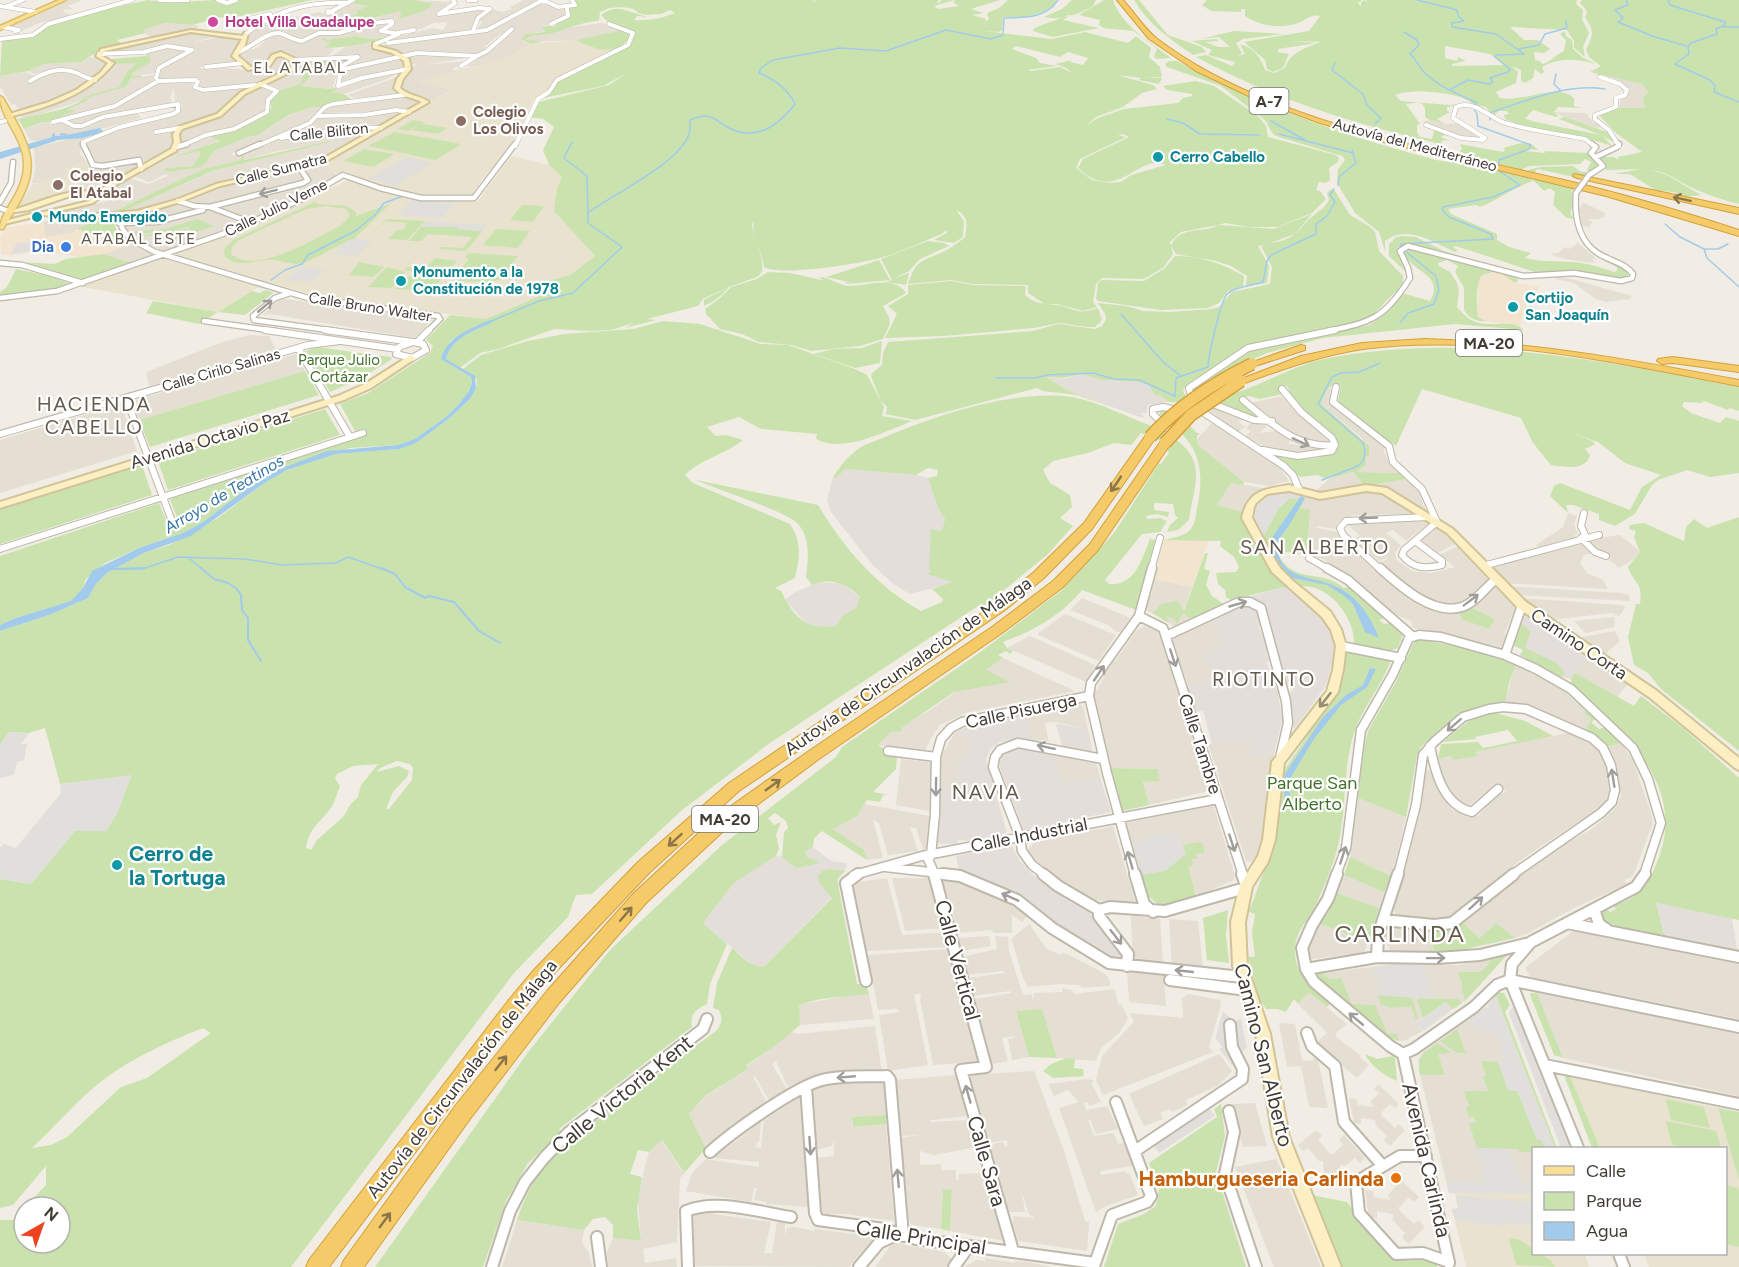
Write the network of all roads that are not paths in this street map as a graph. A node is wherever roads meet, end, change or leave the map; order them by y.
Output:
1 (22, 0) edge
2 (63, 0) edge
3 (132, 0) edge
4 (159, 0) edge
5 (188, 0) edge
6 (218, 0) edge
7 (236, 0) edge
8 (354, 0) edge
9 (453, 0) edge
10 (468, 0) edge
11 (476, 0) edge
12 (543, 0) edge
13 (572, 0) edge
14 (1120, 0) edge
15 (1129, 0) edge
16 (348, 3) junction
17 (0, 6) edge
18 (567, 8) junction
19 (6, 9) junction
20 (332, 11) dead end
21 (36, 12) junction
22 (279, 12) junction
23 (231, 23) dead end
24 (551, 24) dead end
25 (609, 24) dead end
26 (2, 27) edge
27 (512, 29) dead end
28 (414, 30) dead end
29 (15, 31) dead end
30 (473, 31) junction
31 (398, 33) junction
32 (242, 36) junction
33 (0, 39) edge
34 (375, 45) junction
35 (236, 53) junction
36 (99, 54) junction
37 (401, 56) junction
38 (477, 56) junction
39 (294, 60) junction
40 (246, 65) junction
41 (461, 66) dead end
42 (206, 67) dead end
43 (408, 69) junction
44 (340, 70) junction
45 (31, 74) dead end
46 (38, 75) junction
47 (1599, 76) dead end
48 (95, 80) junction
49 (30, 81) dead end
50 (158, 81) junction
51 (258, 85) junction
52 (404, 95) junction
53 (0, 98) edge
54 (0, 111) edge
55 (409, 112) junction
56 (318, 116) junction
57 (5, 119) edge
58 (62, 120) junction
59 (53, 122) dead end
60 (1426, 125) dead end
61 (180, 128) junction
62 (381, 128) junction
63 (156, 132) dead end
64 (276, 138) junction
65 (176, 147) junction
66 (239, 153) dead end
67 (1447, 153) junction
68 (1596, 157) junction
69 (13, 162) dead end
70 (299, 167) junction
71 (141, 169) junction
72 (1534, 173) junction
73 (94, 195) junction
74 (178, 201) junction
75 (0, 202) edge
76 (210, 207) junction
77 (1739, 211) edge
78 (61, 212) junction
79 (28, 213) junction
80 (118, 214) junction
81 (3, 215) edge
82 (252, 223) junction
83 (119, 224) junction
84 (1739, 228) edge
85 (1739, 233) edge
86 (1739, 243) edge
87 (164, 254) junction
88 (0, 258) edge
89 (0, 263) edge
90 (22, 265) junction
91 (83, 282) junction
92 (280, 291) junction
93 (0, 298) edge
94 (340, 341) junction
95 (415, 342) junction
96 (313, 344) junction
97 (298, 348) junction
98 (399, 351) junction
99 (412, 358) junction
100 (1662, 361) junction
101 (1739, 369) edge
102 (1739, 375) edge
103 (1739, 382) edge
104 (1336, 387) dead end
105 (1282, 389) dead end
106 (126, 398) junction
107 (328, 399) junction
108 (1243, 400) dead end
109 (1191, 401) junction
110 (1169, 407) junction
111 (1213, 418) junction
112 (1272, 421) junction
113 (363, 433) dead end
114 (0, 434) edge
115 (350, 437) junction
116 (1161, 437) junction
117 (1335, 445) junction
118 (1258, 448) junction
119 (146, 456) junction
120 (1299, 489) junction
121 (162, 496) junction
122 (0, 499) edge
123 (0, 505) edge
124 (1584, 513) dead end
125 (1427, 517) junction
126 (1437, 522) junction
127 (173, 524) dead end
128 (1599, 535) dead end
129 (1583, 537) junction
130 (1160, 538) dead end
131 (1415, 541) junction
132 (0, 549) edge
133 (1606, 556) dead end
134 (1309, 558) dead end
135 (1483, 566) junction
136 (1495, 580) junction
137 (1522, 605) junction
138 (1139, 616) junction
139 (1166, 636) junction
140 (1412, 636) junction
141 (1341, 645) junction
142 (1505, 655) junction
143 (1401, 657) junction
144 (1089, 696) junction
145 (1430, 746) junction
146 (888, 751) dead end
147 (936, 757) junction
148 (1103, 759) junction
149 (1278, 762) junction
150 (1739, 765) edge
151 (1498, 789) dead end
152 (1218, 799) junction
153 (1118, 818) junction
154 (1020, 837) junction
155 (931, 855) junction
156 (886, 867) junction
157 (933, 872) junction
158 (1246, 887) junction
159 (1594, 909) junction
160 (1099, 910) junction
161 (1153, 912) junction
162 (1383, 920) junction
163 (1567, 923) junction
164 (1610, 932) junction
165 (1531, 942) junction
166 (1377, 957) junction
167 (1739, 957) edge
168 (1127, 966) junction
169 (1306, 969) junction
170 (1170, 980) dead end
171 (1510, 980) junction
172 (866, 981) dead end
173 (1245, 983) junction
174 (707, 1019) dead end
175 (1230, 1025) dead end
176 (1739, 1027) edge
177 (1307, 1033) dead end
178 (1403, 1054) junction
179 (1545, 1065) junction
180 (961, 1070) joint
181 (806, 1088) junction
182 (1116, 1102) dead end
183 (1739, 1104) edge
184 (1229, 1111) dead end
185 (1577, 1147) edge
186 (1135, 1151) junction
187 (710, 1152) dead end
188 (1426, 1156) junction
189 (1383, 1165) junction
190 (791, 1217) dead end
191 (900, 1235) junction
192 (597, 1237) dead end
193 (969, 1246) junction
194 (1013, 1251) junction
195 (1449, 1264) edge
196 (1094, 1265) edge
197 (316, 1267) edge
198 (351, 1267) edge
199 (492, 1267) edge
200 (601, 1267) edge
201 (688, 1267) edge
202 (859, 1267) edge
203 (954, 1267) edge
204 (1256, 1267) edge
205 (1333, 1267) edge

1 - 19 street
2 - 21 main road
3 - 33 street
4 - 5 street
6 - 7 street
8 - 16 street
9 - 30 street
10 - 11 street
12 - 18 street
12 - 30 street
13 - 18 street
14 - 67 highway, A-7
15 - 67 highway, Autovía del Mediterráneo / A-7
16 - 20 street
16 - 22 street
17 - 19 street
18 - 24 street
19 - 21 street
21 - 26 main road
22 - 23 street
22 - 32 street
25 - 82 street, Calle Julio Verne
26 - 29 street
27 - 38 street
28 - 31 street
30 - 34 street
31 - 34 street
31 - 35 street
32 - 35 street
32 - 36 street
34 - 37 street
35 - 40 street
36 - 48 street
36 - 50 street
37 - 38 street
37 - 43 street
37 - 44 street
38 - 41 street
39 - 40 street
39 - 44 street
39 - 51 street
40 - 42 street
43 - 44 street
43 - 52 street
45 - 46 street
46 - 48 street
46 - 49 street
47 - 68 street
48 - 57 street
50 - 51 street
50 - 58 street
51 - 61 street
51 - 65 street
52 - 55 street
52 - 56 street
53 - 57 main road
54 - 57 main road
55 - 56 street
55 - 62 street, Calle Sumatra
56 - 64 street
57 - 81 main road
58 - 59 street
58 - 71 street
60 - 68 street
61 - 63 street
61 - 65 street
62 - 64 street, Calle Biliton
62 - 70 street, Calle Sumatra
64 - 66 street
65 - 71 street
67 - 72 highway, Autovía del Mediterráneo
77 -> 67 highway
67 - 86 highway
68 - 109 street, bridge
69 - 75 street
70 - 74 street, Calle Sumatra
70 -> 76 street
71 - 73 street
72 - 84 highway, Autovía del Mediterráneo
72 - 85 highway, Autovía del Mediterráneo
73 - 78 street, Calle Sumatra
73 - 79 street
74 - 76 street
74 - 80 street, Calle Sumatra
76 - 82 street
76 - 83 street
78 - 79 street, Calle Sumatra
78 - 80 street, Calle Sumatra
79 - 81 street
79 - 81 street
80 - 83 street
82 - 87 street, Calle Julio Verne
83 - 87 street
87 - 91 street, Calle Julio Verne
87 - 92 street
88 - 90 street
89 - 90 street
90 - 91 street
91 - 93 street, Calle Julio Verne
92 - 95 street, Calle Bruno Walter
95 -> 92 street
94 - 96 street, Calle Cirilo Salinas
94 - 98 street
94 - 98 street
95 - 98 street
95 - 99 street
96 - 97 street, Calle Cirilo Salinas
96 - 98 street
97 - 106 street, Calle Cirilo Salinas
97 - 107 street
98 - 99 street
98 - 107 street, Avenida Octavio Paz
99 - 107 street, Avenida Octavio Paz
100 - 101 highway
100 - 102 highway, Autovía de Circunvalación de Málaga / MA-20
100 - 116 highway, Autovía de Circunvalación de Málaga / MA-20, bridge
103 - 116 highway, Autovía de Circunvalación de Málaga / MA-20, bridge
104 - 126 street
105 - 117 street
106 - 114 street, Calle Cirilo Salinas
106 - 119 street
107 - 115 street
107 - 119 street, Avenida Octavio Paz
108 - 112 street
109 - 110 street
109 - 111 street
109 - 112 street
110 - 111 street
110 - 116 street
111 - 118 street
112 -> 117 street
113 - 115 street
115 - 121 street
116 -> 197 highway, Autovía de Circunvalación de Málaga / MA-20
198 -> 116 highway, Autovía de Circunvalación de Málaga / MA-20
117 - 118 street
118 - 120 street
119 - 121 street
119 - 122 street, Avenida Octavio Paz
119 - 123 street, Avenida Octavio Paz
120 - 125 street, Camino Corta
120 - 141 street
121 - 127 street
121 - 132 street
124 - 129 street
125 - 126 street, Camino Corta
125 -> 136 street
126 - 131 street
126 - 135 street, Camino Corta
128 - 129 street
129 - 133 street
129 - 135 street
130 - 138 street
131 - 131 street
134 - 140 street
135 - 136 street, Camino Corta
136 - 137 street, Camino Corta
137 - 142 street
137 - 150 street, Camino Corta
138 - 139 street
144 -> 138 street
139 -> 149 street
139 -> 152 street, Calle Tambre
140 - 142 street
140 - 143 street
141 - 143 street
141 -> 149 street
142 - 159 street
169 -> 143 street
144 - 147 street, Calle Pisuerga
144 - 148 street
145 - 151 street
145 - 162 street
162 -> 145 street
146 - 147 street
147 -> 155 street, Calle Pisuerga
148 - 153 street
148 -> 154 street
149 - 158 street, Camino San Alberto
152 - 153 street, Calle Industrial
152 -> 158 street, Calle Tambre
153 - 154 street, Calle Industrial
161 -> 153 street
154 - 155 street, Calle Industrial
154 - 160 street
155 - 156 street, Calle Industrial
155 - 157 street, Calle Vertical
156 - 157 street
156 - 172 street, Calle Industrial
168 -> 157 street
157 - 180 street, Calle Vertical
158 - 161 street
158 - 173 street, Camino San Alberto
159 - 163 street
159 - 164 street
160 - 161 street
160 -> 168 street
162 - 166 street
163 - 164 street
163 - 165 street
164 - 167 street
166 -> 165 street
165 - 171 street
166 - 169 street
173 -> 168 street
178 -> 169 street
170 - 173 street
171 - 176 street
171 - 178 street
171 - 179 street
173 - 205 street, Camino San Alberto
174 - 199 street, Calle Victoria Kent
175 - 186 street
177 - 189 street
178 - 188 street, Avenida Carlinda
179 - 183 street
179 - 185 street
194 -> 180 street, Calle Sara
181 - 187 street
181 -> 191 street, Calle Principal
191 -> 181 street
182 - 186 street
184 - 204 street
186 - 196 street
188 - 189 street
188 - 195 street, Avenida Carlinda
189 - 195 street
190 - 201 street
191 - 193 street, Calle Principal
191 - 202 street
192 - 200 street
193 - 194 street, Calle Principal
193 - 203 street
194 - 196 street, Calle Principal

